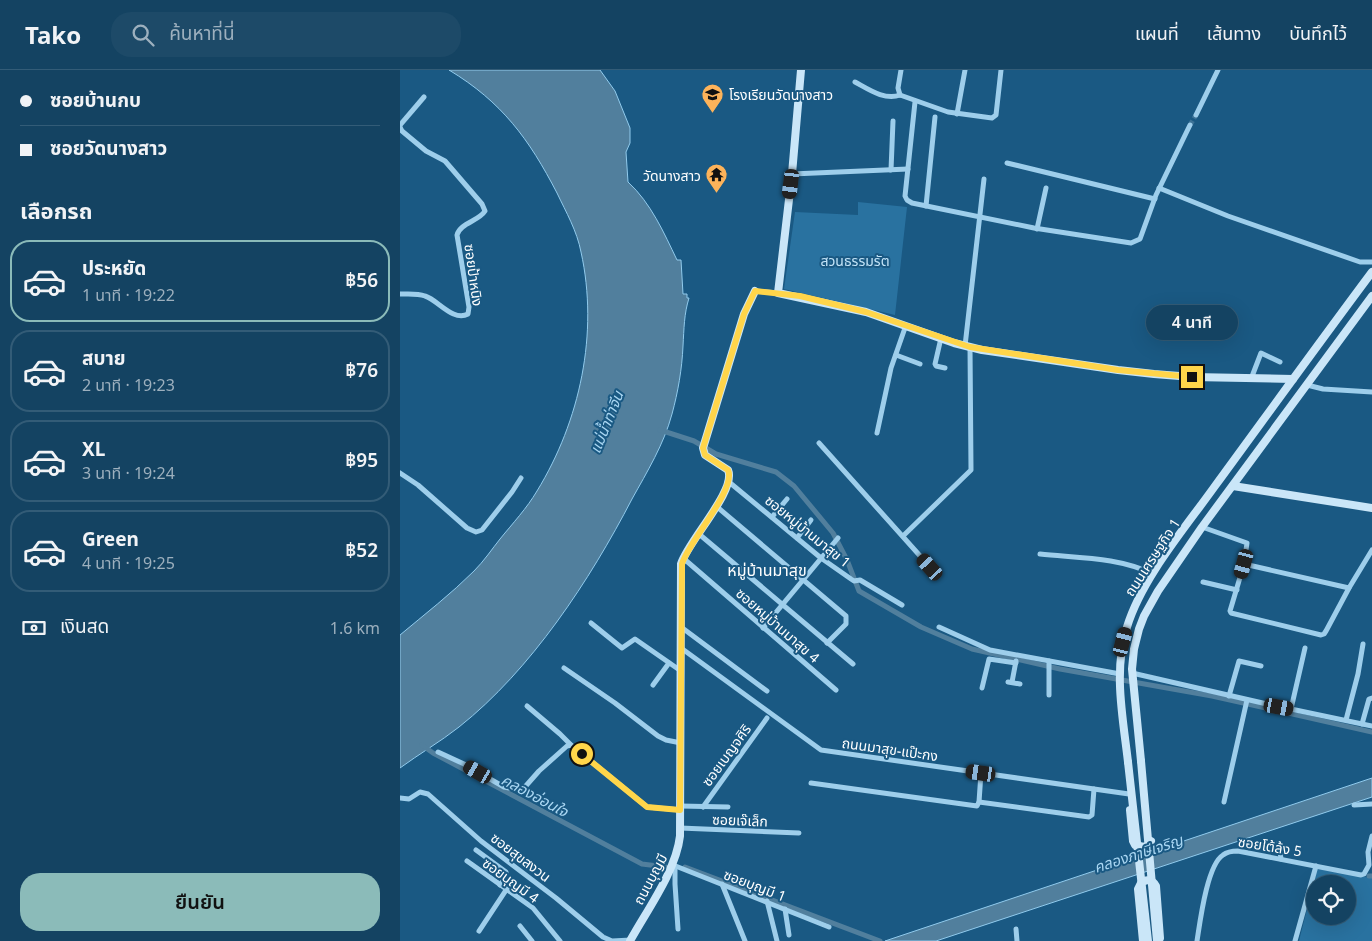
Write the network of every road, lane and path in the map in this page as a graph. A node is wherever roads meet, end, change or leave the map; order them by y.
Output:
1 (802, 70) edge
2 (901, 70) edge
3 (965, 70) edge
4 (1001, 70) edge
5 (1218, 70) edge
6 (855, 82) dead end
7 (900, 95) junction
8 (424, 97) dead end
9 (915, 102) junction
10 (958, 114) junction
11 (1196, 114) tunnel mouth
12 (935, 117) dead end
13 (893, 120) dead end
14 (1190, 125) tunnel mouth
15 (400, 126) edge
16 (1007, 163) dead end
17 (908, 169) junction
18 (891, 170) junction
19 (792, 174) junction
20 (984, 179) dead end
21 (1046, 188) dead end
22 (1159, 188) junction
23 (1155, 199) junction
24 (926, 206) junction
25 (980, 217) junction
26 (1037, 229) junction
27 (1372, 262) edge
28 (1372, 272) edge
29 (755, 291) joint
30 (778, 293) junction
31 (400, 294) edge
32 (1372, 296) edge
33 (906, 325) junction
34 (941, 338) junction
35 (968, 347) junction
36 (896, 355) junction
37 (1280, 362) dead end
38 (920, 364) dead end
39 (945, 368) dead end
40 (1251, 378) junction
41 (1293, 380) junction
42 (1307, 385) junction
43 (1372, 392) edge
44 (877, 433) dead end
45 (819, 443) dead end
46 (1246, 443) junction
47 (1258, 452) junction
48 (400, 473) edge
49 (520, 478) dead end
50 (729, 482) junction
51 (1234, 486) junction
52 (787, 499) dead end
53 (716, 506) junction
54 (1372, 508) edge
55 (772, 517) junction
56 (812, 520) dead end
57 (1202, 527) junction
58 (699, 534) junction
59 (903, 536) junction
60 (797, 538) junction
61 (838, 538) dead end
62 (1372, 550) edge
63 (1040, 554) dead end
64 (683, 558) junction
65 (821, 558) junction
66 (1366, 560) junction
67 (1372, 562) edge
68 (1244, 564) junction
69 (930, 567) dead end
70 (1153, 574) junction
71 (802, 580) junction
72 (1203, 582) dead end
73 (1349, 588) junction
74 (1237, 590) junction
75 (782, 604) junction
76 (902, 605) dead end
77 (591, 623) dead end
78 (681, 627) junction
79 (939, 627) dead end
80 (763, 628) junction
81 (828, 642) junction
82 (1363, 644) dead end
83 (681, 648) junction
84 (1305, 648) dead end
85 (1017, 656) junction
86 (1050, 661) junction
87 (669, 663) junction
88 (1016, 663) junction
89 (853, 664) dead end
90 (1261, 666) dead end
91 (564, 668) dead end
92 (681, 671) junction
93 (1132, 673) junction
94 (1120, 674) junction
95 (1020, 684) dead end
96 (653, 685) dead end
97 (1132, 685) junction
98 (1120, 686) junction
99 (982, 688) dead end
100 (836, 690) dead end
101 (767, 691) dead end
102 (1049, 696) dead end
103 (1229, 696) junction
104 (1372, 698) edge
105 (1247, 700) junction
106 (527, 706) dead end
107 (1292, 709) junction
108 (767, 718) dead end
109 (1346, 720) junction
110 (1362, 724) junction
111 (1372, 726) edge
112 (680, 743) junction
113 (571, 745) junction
114 (438, 752) dead end
115 (981, 773) junction
116 (811, 783) dead end
117 (1094, 789) junction
118 (1128, 794) junction
119 (400, 798) edge
120 (979, 802) junction
121 (1224, 802) dead end
122 (1372, 804) edge
123 (1354, 805) dead end
124 (703, 806) junction
125 (680, 808) junction
126 (728, 808) dead end
127 (680, 828) junction
128 (799, 833) dead end
129 (1372, 836) edge
130 (1279, 844) dead end
131 (476, 850) dead end
132 (1281, 859) junction
133 (467, 861) dead end
134 (674, 865) junction
135 (1316, 866) junction
136 (722, 884) junction
137 (500, 885) junction
138 (506, 890) junction
139 (767, 901) junction
140 (785, 909) junction
141 (520, 926) dead end
142 (829, 927) dead end
143 (678, 928) dead end
144 (1016, 929) dead end
145 (480, 931) dead end
146 (789, 935) dead end
147 (631, 940) edge
148 (532, 941) edge
149 (560, 941) edge
150 (746, 941) edge
151 (777, 941) edge
152 (1017, 941) edge
153 (1143, 941) edge
154 (1148, 941) edge
155 (1157, 941) edge
156 (1161, 941) edge
157 (1197, 941) edge
158 (1295, 941) edge

1 - 19 main road
2 - 7 street
3 - 10 street
4 - 10 street
5 - 11 street
6 - 7 street
7 - 9 street
8 - 15 street, ซอยป้าหนิง
9 - 10 street
9 - 17 street
12 - 24 street
13 - 18 street
14 - 22 street
15 - 31 street, ซอยป้าหนิง
16 - 23 street
17 - 18 street
17 - 24 street
18 - 19 street
19 - 30 main road
20 - 25 street
21 - 26 street
22 - 23 street
22 - 27 street
23 - 26 street
24 - 25 street
25 - 26 street
25 - 35 street
28 - 41 main road, ถนนเศรษฐกิจ 1
29 - 30 street
29 - 50 main road
30 - 33 main road
32 - 42 main road, ถนนเศรษฐกิจ 1
33 - 34 main road
33 - 36 street
34 - 35 main road
34 - 39 street
35 - 40 main road
35 - 59 street
36 - 38 street
36 - 44 street
37 - 40 street
40 - 41 main road
41 - 46 main road, ถนนเศรษฐกิจ 1
42 - 43 street
42 - 47 main road, ถนนเศรษฐกิจ 1
45 - 59 street
46 - 47 main road
46 - 70 main road, ถนนเศรษฐกิจ 1
47 - 51 main road, ถนนเศรษฐกิจ 1
48 - 49 street
50 - 53 main road, ถนนบุญมี
50 - 55 street, ซอยหมู่บ้านมาสุข 1
51 - 54 main road
51 - 57 main road, ถนนเศรษฐกิจ 1
52 - 55 street
53 - 58 main road, ถนนบุญมี
53 - 71 street
55 - 60 street, ซอยหมู่บ้านมาสุข 1
56 - 60 street
57 - 68 street
57 - 93 main road, ถนนเศรษฐกิจ 1
58 - 64 main road, ถนนบุญมี
58 - 75 street
59 - 69 street
60 - 65 street, ซอยหมู่บ้านมาสุข 1
61 - 65 street
62 - 66 street
63 - 70 street
64 - 78 main road, ถนนบุญมี
64 - 80 street, ซอยหมู่บ้านมาสุข 4
65 - 71 street
65 - 76 street, ซอยหมู่บ้านมาสุข 1
66 - 67 street
66 - 73 street
68 - 73 street
68 - 74 street
70 - 94 main road, ถนนเศรษฐกิจ 1
71 - 75 street
71 - 81 street
72 - 74 street
73 - 74 street
75 - 80 street
75 - 81 street
77 - 87 street
78 - 83 main road, ถนนบุญมี
78 - 101 street
79 - 85 street
80 - 100 street, ซอยหมู่บ้านมาสุข 4
81 - 89 street
82 - 109 street
83 - 92 main road, ถนนบุญมี
83 - 115 street, ถนนมาสุข-แป๊ะกง
84 - 107 street
85 - 86 street
85 - 88 street
86 - 94 street
86 - 102 street
87 - 92 street
87 - 96 street
88 - 95 street
88 - 99 street
90 - 103 street
91 - 112 street
92 - 112 main road, ถนนบุญมี
93 - 97 main road, ถนนเศรษฐกิจ 1
93 - 103 street
94 - 98 main road, ถนนเศรษฐกิจ 1
97 - 118 main road
97 - 155 main road, ถนนเศรษฐกิจ 1, bridge
98 - 118 main road
98 - 154 main road, ถนนเศรษฐกิจ 1, bridge
103 - 105 street
104 - 110 street
105 - 107 street
105 - 121 street
106 - 113 street, ซอยเบญจศิริ
107 - 109 street
108 - 124 street, ซอยเบญจศิริ
109 - 110 street
110 - 111 street
112 - 125 main road, ถนนบุญมี
113 - 114 street
113 - 125 street, ซอยเบญจศิริ
115 - 117 street, ถนนมาสุข-แป๊ะกง
115 - 120 street
116 - 120 street
117 - 118 street, ถนนมาสุข-แป๊ะกง
117 - 120 street
119 - 147 street, ซอยสุขสงวน
122 - 123 street
124 - 125 street, ซอยเบญจศิริ
124 - 126 street, ซอยเบญจศิริ
125 - 127 main road, ถนนบุญมี
127 - 128 street, ซอยเจ๊เล็ก
127 - 134 main road, ถนนบุญมี
129 - 135 street, ซอยโต้ล้ง 5
130 - 132 street
131 - 137 street
132 - 135 street, ซอยโต้ล้ง 5
132 - 157 street, ซอยโต้ล้ง 5
133 - 137 street, ซอยบุญมี 4
134 - 136 street, ซอยบุญมี 1
134 - 143 street
134 - 147 main road, ถนนบุญมี
135 - 158 street, ซอยโต้ล้ง 5
136 - 139 street, ซอยบุญมี 1
136 - 150 street
137 - 138 street, ซอยบุญมี 4
138 - 145 street
138 - 149 street, ซอยบุญมี 4
139 - 140 street, ซอยบุญมี 1
139 - 151 street
140 - 142 street, ซอยบุญมี 1
140 - 146 street
141 - 148 street
144 - 152 street
153 - 156 main road

